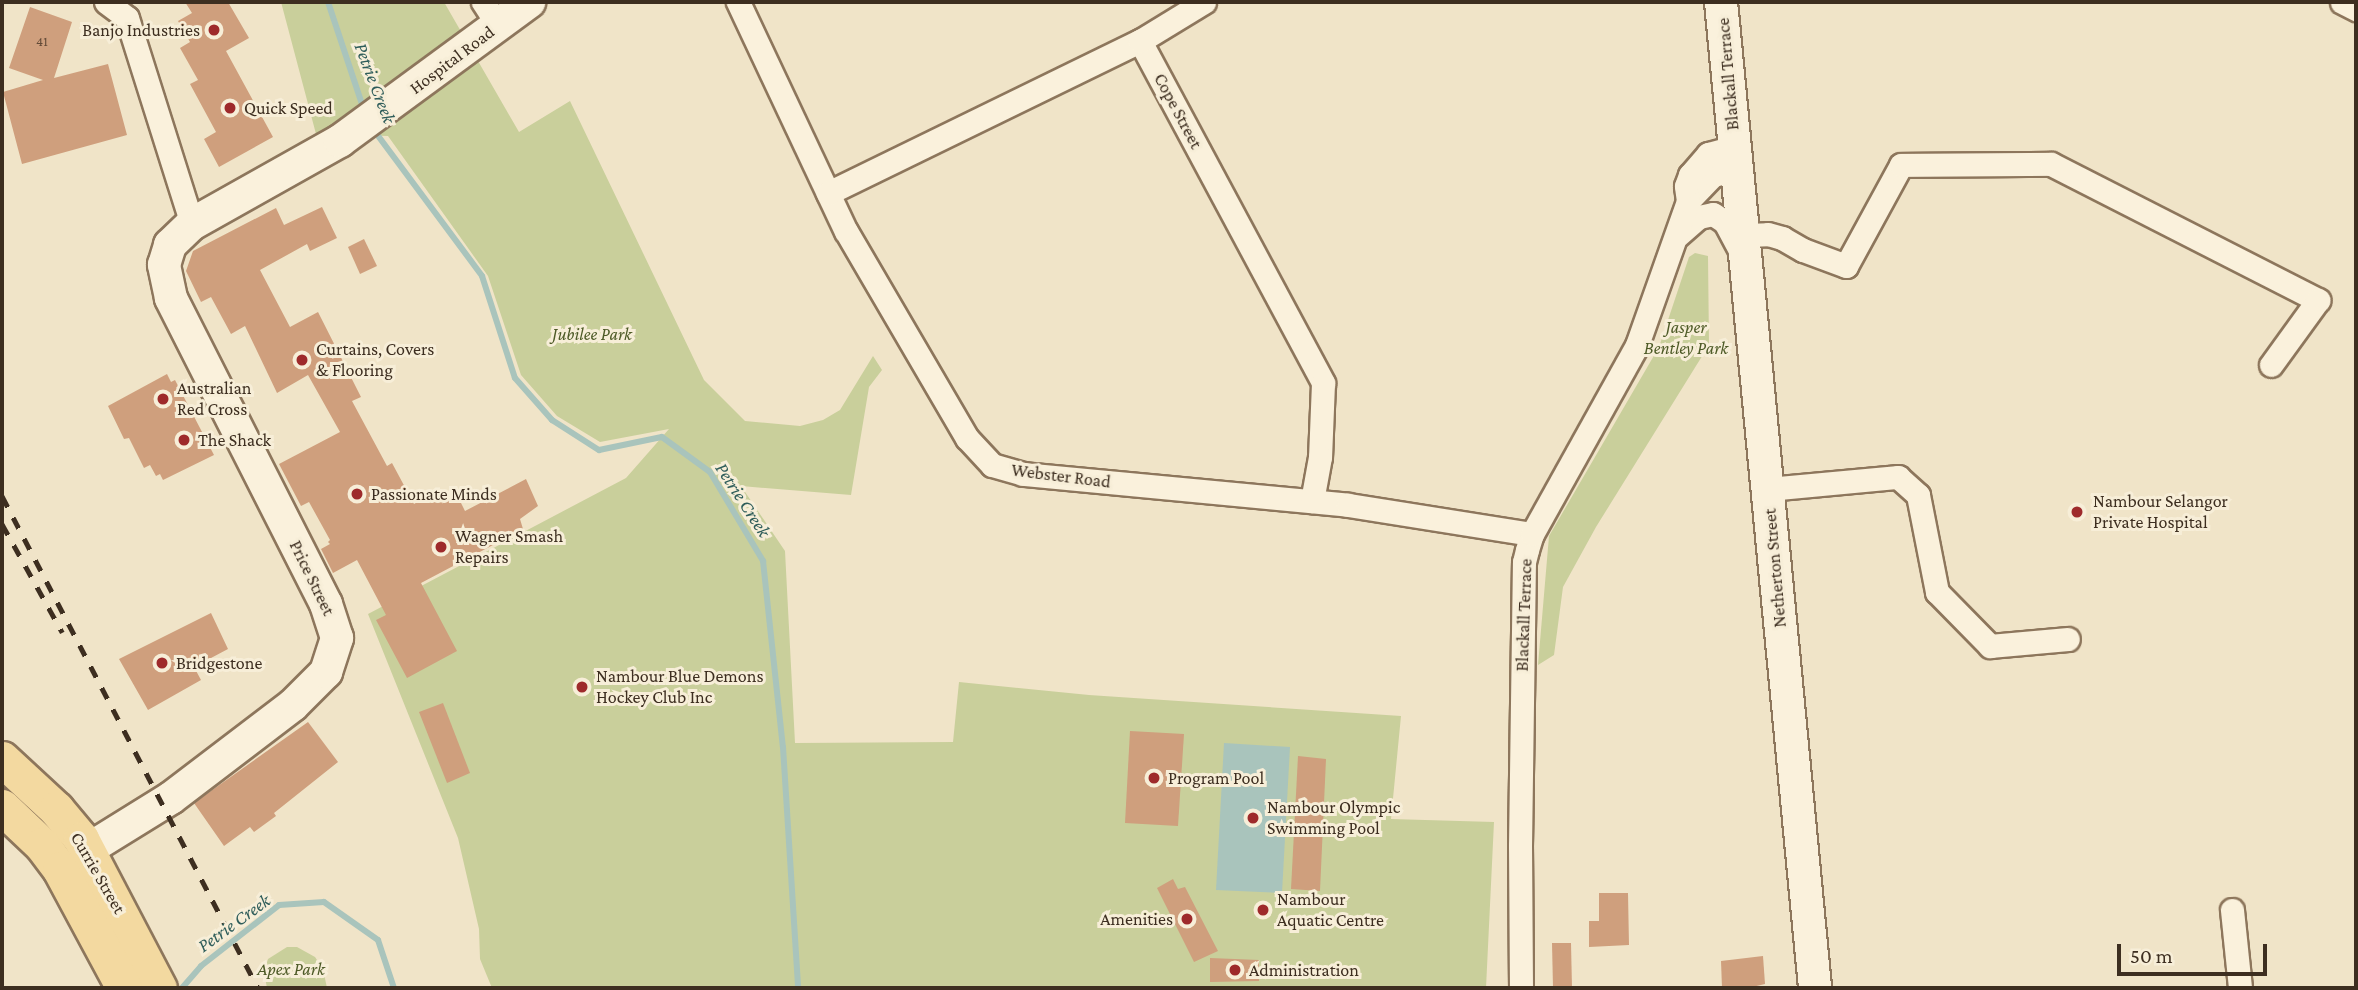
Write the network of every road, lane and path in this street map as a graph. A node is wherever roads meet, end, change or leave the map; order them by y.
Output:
1 (106, 2) edge
2 (529, 2) edge
3 (738, 2) edge
4 (1204, 2) edge
5 (1721, 2) edge
6 (2342, 2) edge
7 (2356, 9) edge
8 (491, 14) edge
9 (1140, 41) junction
10 (341, 141) joint
11 (1736, 158) junction
12 (828, 193) junction
13 (192, 224) junction
14 (1678, 236) junction
15 (1746, 251) junction
16 (2271, 365) dead end
17 (1768, 489) junction
18 (1312, 501) junction
19 (1532, 534) junction
20 (2068, 639) dead end
21 (2, 759) edge
22 (2, 807) edge
23 (74, 860) junction
24 (2232, 910) dead end
25 (119, 978) edge
26 (159, 988) edge
27 (1521, 988) edge
28 (1815, 988) edge
29 (2240, 988) edge

1 - 13 street
2 - 8 street, Hospital Road
3 - 12 street, Webster Road
4 - 9 street
5 - 11 street, Blackall Terrace
6 - 7 street
8 - 10 street, Hospital Road
9 - 12 street
9 - 18 street, Cope Street
10 - 13 street, Price Street
11 - 14 street, Blackall Terrace
11 - 15 street, Netherton Street
12 - 18 street, Webster Road
13 - 23 street, Price Street
14 - 15 street
14 - 19 street, Blackall Terrace
15 - 16 street
15 - 17 street, Netherton Street
17 - 20 street
17 - 28 street, Netherton Street
18 - 19 street, Webster Road
19 - 27 street, Blackall Terrace
21 - 23 main road, Currie Street
22 - 23 main road, Currie Street
23 - 25 main road, Currie Street
23 - 26 main road, Currie Street
24 - 29 street

